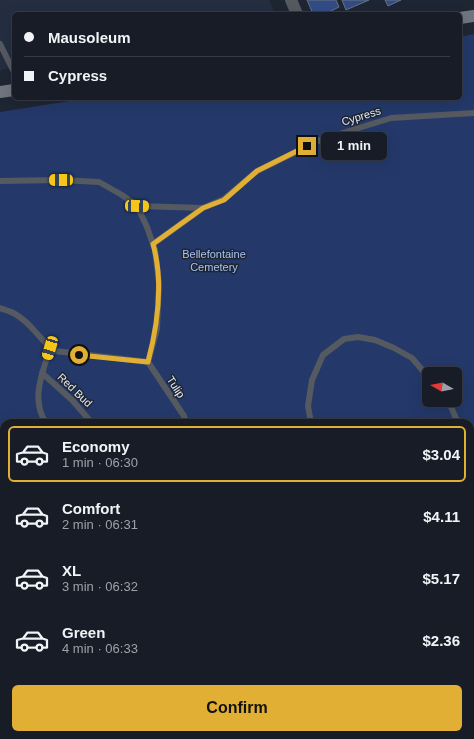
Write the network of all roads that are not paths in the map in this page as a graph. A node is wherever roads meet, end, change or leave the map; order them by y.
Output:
1 (291, 0) edge
2 (296, 12) edge
3 (474, 16) edge
4 (462, 18) edge
5 (0, 44) edge
6 (12, 68) edge
7 (12, 90) edge
8 (0, 92) edge
9 (474, 113) edge
10 (0, 181) edge
11 (137, 206) junction
12 (203, 208) junction
13 (153, 244) junction
14 (0, 308) edge
15 (50, 348) junction
16 (148, 362) junction
17 (422, 370) edge
18 (42, 373) junction
19 (451, 407) edge
20 (43, 419) edge
21 (89, 419) edge
22 (185, 419) edge
23 (310, 419) edge
24 (456, 419) edge

1 - 2 street
3 - 4 main road
5 - 6 lane
7 - 8 main road
9 - 12 lane, Cypress
10 - 11 lane
11 - 12 lane, Cypress
11 - 13 lane
12 - 13 lane, Cypress
13 - 16 lane
14 - 15 lane
15 - 16 lane
15 - 18 lane
16 - 22 lane, Tulip
17 - 23 lane
18 - 20 lane
18 - 21 lane, Red Bud
19 - 24 lane

